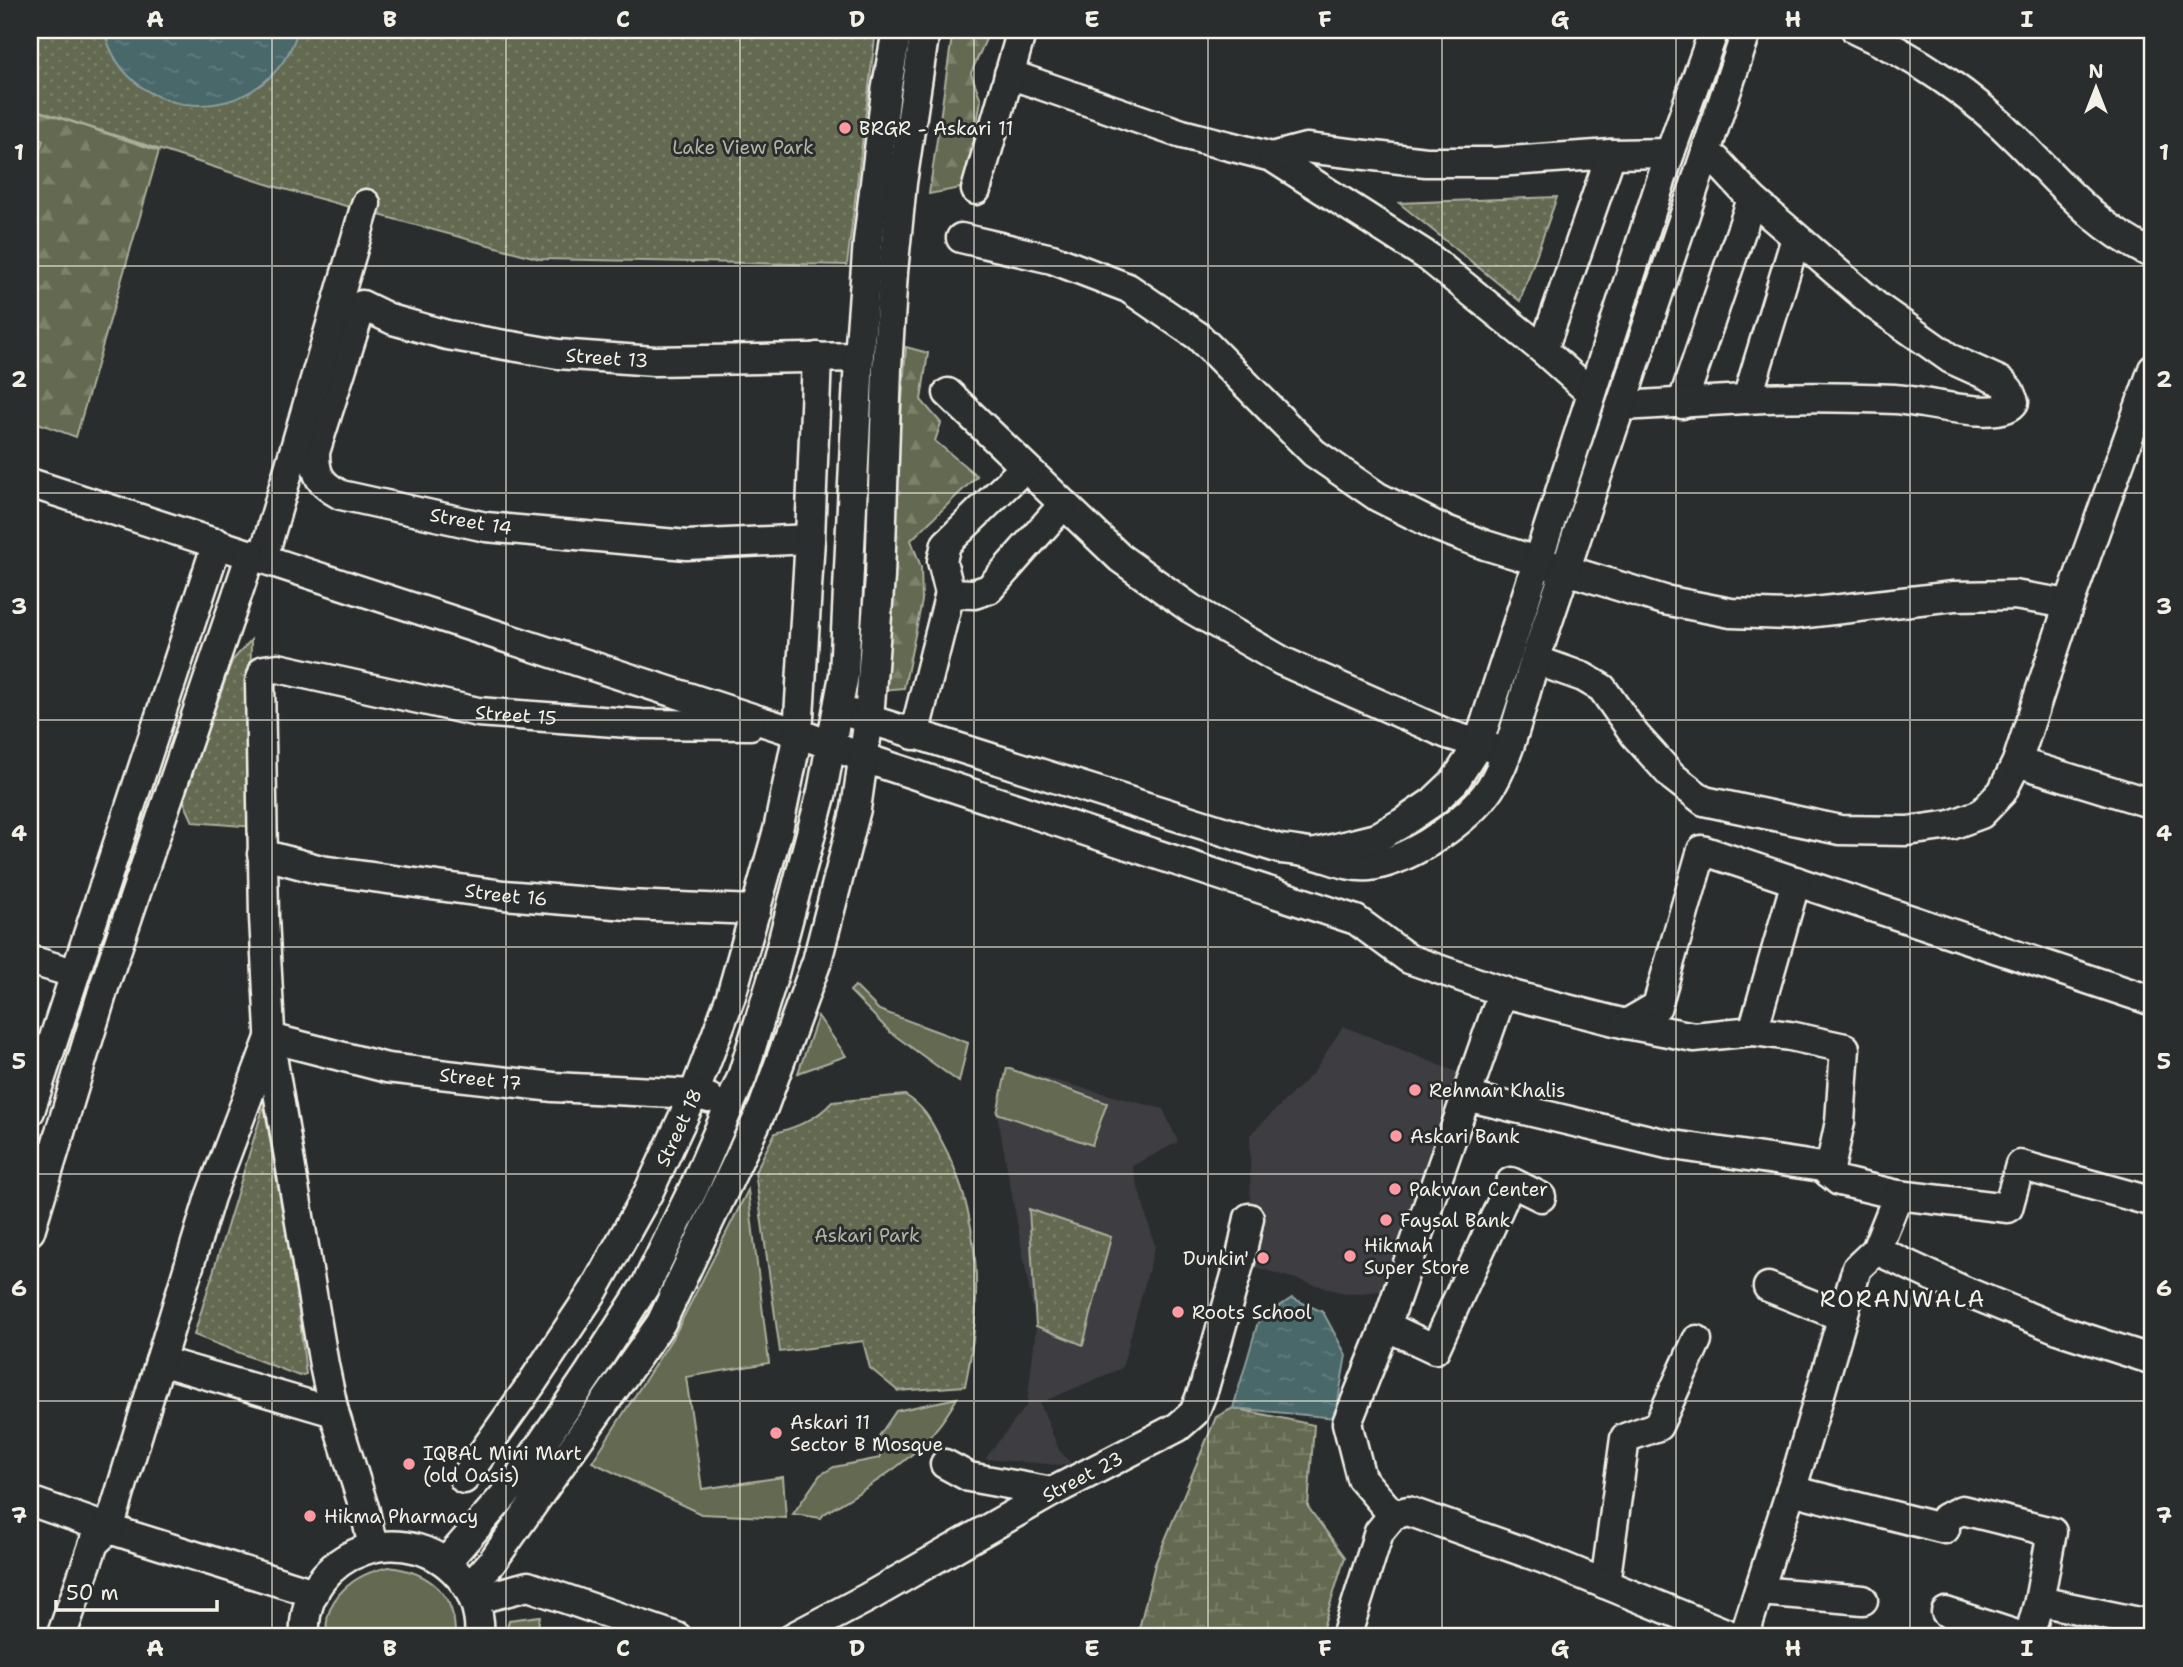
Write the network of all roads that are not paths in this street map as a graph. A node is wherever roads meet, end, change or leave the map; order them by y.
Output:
1 (897, 30) edge
2 (925, 30) edge
3 (1022, 30) edge
4 (1714, 30) edge
5 (1746, 30) edge
6 (1856, 30) edge
7 (1009, 75) junction
8 (1670, 153) junction
9 (1611, 154) junction
10 (1705, 156) junction
11 (1272, 157) junction
12 (976, 190) dead end
13 (1752, 199) junction
14 (366, 204) dead end
15 (961, 238) dead end
16 (1796, 239) junction
17 (2153, 254) edge
18 (362, 305) joint
19 (1543, 350) junction
20 (817, 357) junction
21 (859, 357) junction
22 (2153, 369) edge
23 (948, 393) dead end
24 (1591, 393) junction
25 (1747, 398) junction
26 (1682, 404) junction
27 (1622, 406) junction
28 (1024, 468) junction
29 (30, 484) edge
30 (1063, 505) junction
31 (810, 539) junction
32 (217, 543) junction
33 (257, 556) junction
34 (1537, 560) junction
35 (1565, 571) junction
36 (950, 593) junction
37 (2069, 604) junction
38 (1535, 660) junction
39 (838, 710) junction
40 (869, 718) junction
41 (786, 729) junction
42 (914, 735) junction
43 (831, 745) junction
44 (1478, 745) junction
45 (1507, 752) junction
46 (864, 758) junction
47 (2017, 762) junction
48 (2153, 804) edge
49 (262, 853) junction
50 (1313, 854) junction
51 (1796, 881) junction
52 (756, 910) junction
53 (30, 960) edge
54 (73, 973) junction
55 (1503, 991) junction
56 (2153, 1001) edge
57 (1626, 1024) junction
58 (1753, 1031) junction
59 (270, 1038) junction
60 (694, 1094) junction
61 (1465, 1096) junction
62 (730, 1105) junction
63 (30, 1111) edge
64 (1829, 1173) junction
65 (1898, 1195) junction
66 (1541, 1197) dead end
67 (2153, 1202) edge
68 (1249, 1218) dead end
69 (30, 1231) edge
70 (1876, 1250) junction
71 (1768, 1287) dead end
72 (1843, 1317) junction
73 (1385, 1326) junction
74 (1697, 1340) dead end
75 (2153, 1360) edge
76 (160, 1361) junction
77 (334, 1412) junction
78 (945, 1464) dead end
79 (464, 1479) dead end
80 (1791, 1490) junction
81 (1052, 1492) junction
82 (30, 1502) edge
83 (1393, 1515) junction
84 (30, 1521) edge
85 (101, 1536) junction
86 (373, 1547) junction
87 (446, 1562) junction
88 (1605, 1584) junction
89 (1759, 1591) junction
90 (471, 1594) junction
91 (1863, 1600) dead end
92 (2039, 1601) junction
93 (1946, 1612) dead end
94 (309, 1614) edge
95 (2153, 1625) edge
96 (61, 1637) edge
97 (479, 1637) edge
98 (677, 1637) edge
99 (793, 1637) edge
100 (1346, 1637) edge
101 (1735, 1637) edge
102 (1744, 1637) edge
103 (2024, 1637) edge
104 (2029, 1637) edge

1 - 21 street
2 - 40 street
3 - 7 street
4 - 8 street
5 - 10 street
6 - 17 street
7 - 11 street
7 - 12 street
8 - 9 street
8 - 24 street
9 - 11 street
9 - 19 street
10 - 13 street
10 - 27 street
11 - 19 street
13 - 16 street
13 - 26 street
14 - 33 street
15 - 34 street
16 - 25 street
16 - 25 street
18 - 20 street, Street 13
18 - 31 street, Street 14
19 - 24 street
20 - 21 street, Street 13
20 - 31 street, Street 18
21 - 39 street
22 - 37 street
23 - 28 street
24 - 34 street
25 - 26 street
26 - 27 street
27 - 35 street
28 - 30 street
28 - 36 street
29 - 32 street
30 - 36 street
30 - 44 street
31 - 41 street, Street 18
32 - 33 street
32 - 54 street
33 - 41 street
33 - 69 street
34 - 35 street
34 - 44 street
35 - 37 street
35 - 38 street
36 - 42 street
37 - 47 street
38 - 45 street
38 - 47 street
39 - 40 street
39 - 43 street
40 - 42 street
40 - 46 street
41 - 43 street
41 - 49 street, Street 15
41 - 52 street, Street 18
42 - 50 street
43 - 46 street
43 - 62 street
44 - 45 street
44 - 50 street
45 - 50 street
46 - 55 street
46 - 90 street
47 - 48 street
49 - 52 street, Street 16
49 - 59 street
51 - 56 street
51 - 57 street
51 - 58 street
52 - 60 street, Street 18
53 - 54 street
54 - 63 street
55 - 57 street
55 - 61 street
57 - 58 street
58 - 64 street
59 - 60 street, Street 17
59 - 76 street
59 - 77 street
60 - 62 street, Street 17
60 - 79 street, Street 18
61 - 64 street
61 - 73 street
62 - 87 street
64 - 65 street
65 - 67 street
65 - 70 street
66 - 73 street
68 - 81 street, Street 23
70 - 72 street
70 - 75 street
71 - 72 street
72 - 80 street
73 - 83 street
74 - 88 street
76 - 77 street
76 - 85 street
77 - 86 street
78 - 81 street
80 - 89 street
80 - 92 street
81 - 99 street, Street 23
82 - 85 street
83 - 88 street
83 - 100 street
84 - 85 street
85 - 94 street
85 - 96 street
86 - 87 street
86 - 94 street
87 - 90 street
88 - 101 street
89 - 91 street
89 - 102 street
90 - 97 street
90 - 98 street
92 - 95 street
92 - 104 street
93 - 103 street

